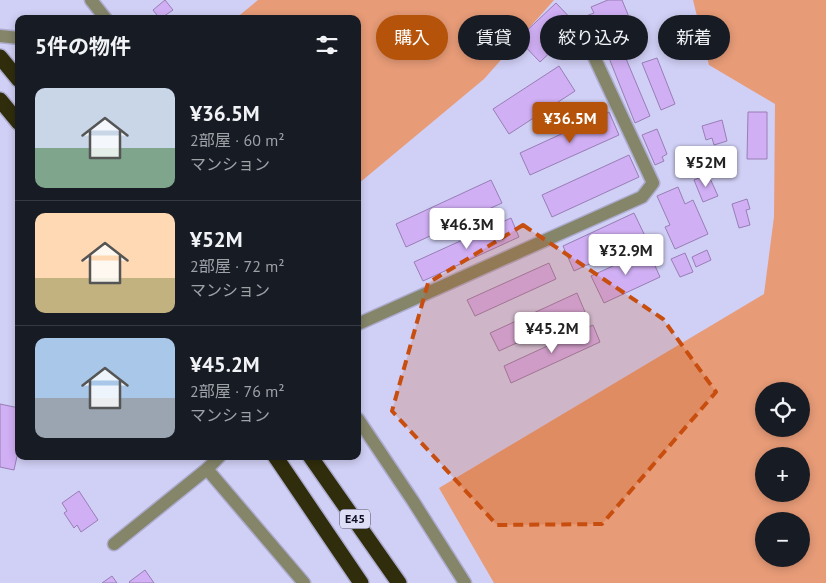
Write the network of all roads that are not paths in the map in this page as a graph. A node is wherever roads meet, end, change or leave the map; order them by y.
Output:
1 (91, 0) edge
2 (103, 15) edge
3 (0, 36) edge
4 (15, 38) edge
5 (0, 57) edge
6 (596, 60) edge
7 (15, 75) edge
8 (0, 100) edge
9 (15, 119) edge
10 (361, 323) edge
11 (361, 423) edge
12 (216, 460) edge
13 (278, 460) edge
14 (313, 460) edge
15 (207, 469) junction
16 (114, 544) dead end
17 (304, 583) edge
18 (361, 583) edge
19 (399, 583) edge
20 (465, 583) edge

1 - 2 street
3 - 4 street
5 - 7 highway
6 - 10 street
8 - 9 highway
11 - 20 street
12 - 15 street
13 - 18 highway, E45
14 - 19 highway, E45
15 - 16 street
15 - 17 street

